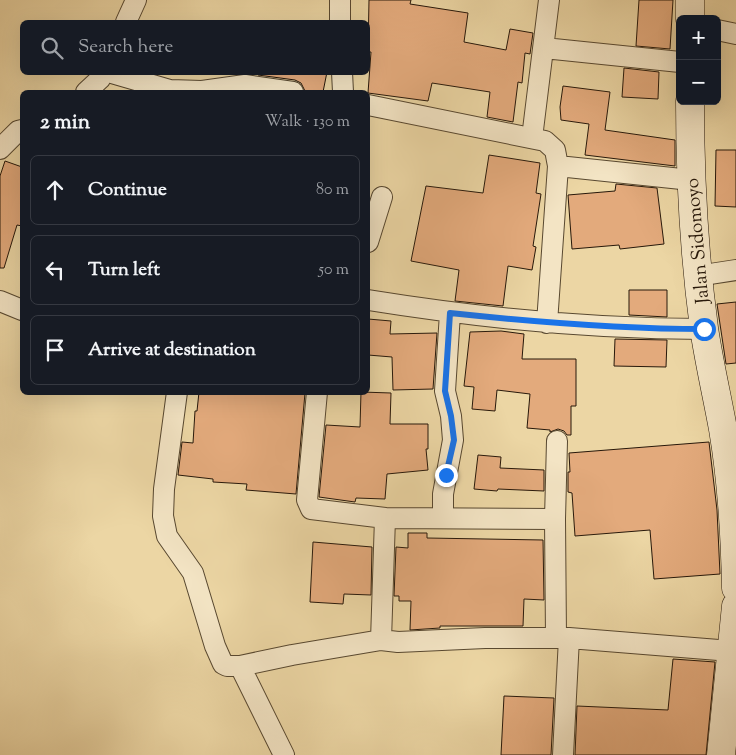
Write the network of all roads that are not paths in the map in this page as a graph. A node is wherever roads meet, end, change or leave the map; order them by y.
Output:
1 (136, 0) edge
2 (340, 0) edge
3 (549, 0) edge
4 (690, 0) edge
5 (690, 15) edge
6 (127, 20) edge
7 (340, 20) edge
8 (721, 31) edge
9 (736, 34) edge
10 (544, 48) junction
11 (676, 62) edge
12 (102, 75) edge
13 (118, 75) edge
14 (342, 75) edge
15 (88, 90) edge
16 (170, 90) edge
17 (224, 90) edge
18 (279, 90) edge
19 (343, 90) edge
20 (370, 105) edge
21 (690, 105) edge
22 (20, 130) edge
23 (532, 138) junction
24 (0, 150) edge
25 (558, 166) junction
26 (691, 180) junction
27 (382, 196) dead end
28 (370, 234) edge
29 (736, 270) edge
30 (697, 276) junction
31 (370, 300) edge
32 (0, 301) edge
33 (20, 309) edge
34 (450, 313) junction
35 (547, 323) junction
36 (704, 329) junction
37 (177, 395) edge
38 (317, 395) edge
39 (557, 441) dead end
40 (385, 518) junction
41 (443, 518) junction
42 (555, 519) junction
43 (735, 533) edge
44 (736, 588) edge
45 (736, 606) edge
46 (562, 638) junction
47 (381, 640) junction
48 (731, 651) junction
49 (240, 666) junction
50 (732, 697) edge
51 (284, 755) edge
52 (563, 755) edge
53 (721, 755) edge

1 - 6 street
2 - 7 street
3 - 10 street
4 - 5 main road
8 - 9 street
10 - 11 street
10 - 23 street
12 - 15 street
13 - 16 street
14 - 19 street
17 - 18 street
20 - 23 street
21 - 26 main road, Jalan Sidomoyo
22 - 24 street
23 - 25 street
25 - 26 street
25 - 35 street
26 - 30 main road, Jalan Sidomoyo
27 - 28 street
29 - 30 street
30 - 36 main road, Jalan Sidomoyo
31 - 34 street
32 - 33 street
34 - 35 street
34 - 41 street
35 - 36 street
36 - 43 main road, Jalan Sidomoyo
37 - 49 street
38 - 40 street
39 - 42 street
40 - 41 street
40 - 47 street
41 - 42 street
42 - 46 street
43 - 44 main road, Jalan Sidomoyo
45 - 48 main road
46 - 47 street
46 - 48 street
46 - 52 street
47 - 49 street
48 - 50 main road
49 - 51 street
50 - 53 main road

